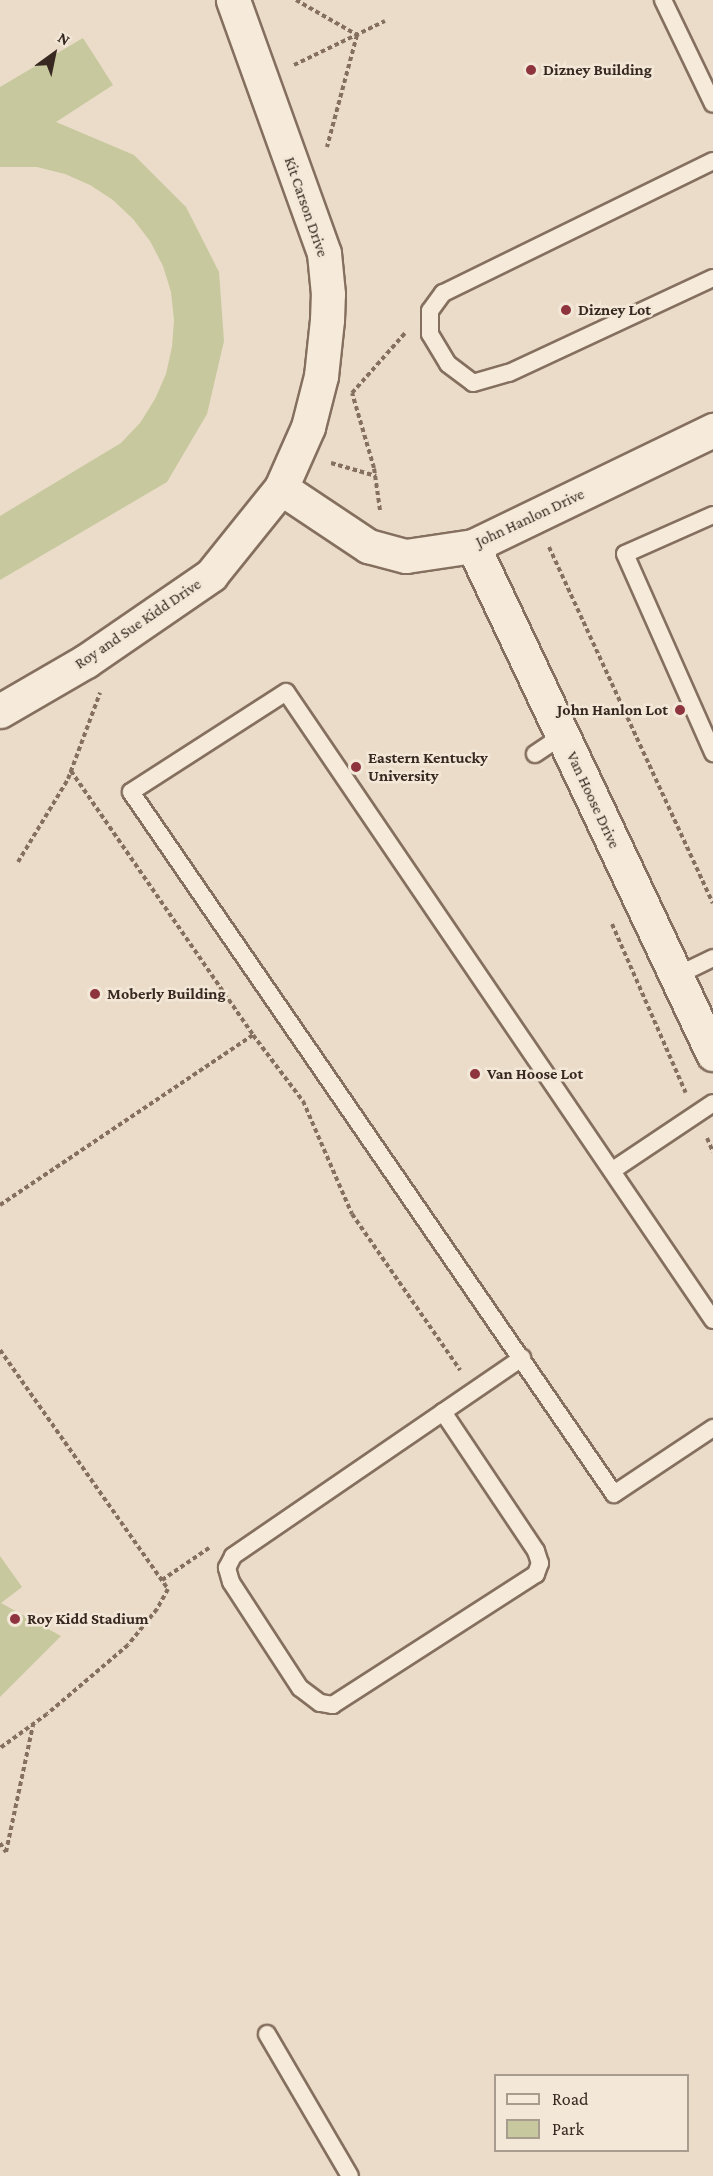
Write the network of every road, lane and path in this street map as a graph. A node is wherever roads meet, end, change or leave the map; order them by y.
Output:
1 (233, 0) edge
2 (296, 0) edge
3 (663, 0) edge
4 (385, 21) dead end
5 (357, 35) junction
6 (294, 65) dead end
7 (713, 104) edge
8 (327, 147) dead end
9 (713, 161) edge
10 (713, 278) edge
11 (407, 331) dead end
12 (713, 430) edge
13 (332, 463) dead end
14 (376, 476) junction
15 (281, 488) junction
16 (380, 510) dead end
17 (712, 519) edge
18 (473, 546) junction
19 (549, 548) dead end
20 (100, 692) dead end
21 (0, 711) edge
22 (563, 735) junction
23 (536, 753) dead end
24 (713, 753) edge
25 (71, 771) junction
26 (18, 862) dead end
27 (713, 903) edge
28 (609, 918) dead end
29 (713, 958) edge
30 (676, 976) junction
31 (253, 1035) junction
32 (713, 1054) edge
33 (713, 1103) edge
34 (696, 1114) junction
35 (713, 1152) edge
36 (613, 1170) junction
37 (0, 1205) edge
38 (713, 1320) edge
39 (0, 1350) edge
40 (522, 1358) junction
41 (463, 1374) dead end
42 (443, 1412) junction
43 (713, 1428) edge
44 (210, 1546) dead end
45 (162, 1580) junction
46 (33, 1724) junction
47 (0, 1748) edge
48 (0, 1843) edge
49 (267, 2034) dead end
50 (350, 2176) edge

1 - 15 street, Kit Carson Drive
2 - 5 path
3 - 7 lane
4 - 5 path
5 - 6 path
5 - 8 path
9 - 10 lane
11 - 14 path
12 - 18 street, John Hanlon Drive
13 - 14 path
14 - 16 path
15 - 18 street, John Hanlon Drive
15 - 21 street, Roy and Sue Kidd Drive
17 - 24 lane
18 - 22 street, Van Hoose Drive
19 - 27 path
20 - 25 path
22 - 23 lane
22 - 30 street, Van Hoose Drive
25 - 26 path
25 - 31 path
28 - 34 path
29 - 30 lane
30 - 32 street, Van Hoose Drive
31 - 37 path
31 - 41 path
33 - 34 lane
34 - 35 path
34 - 36 lane
36 - 38 lane
36 - 40 lane
39 - 45 path
40 - 42 lane
40 - 43 lane
42 - 42 lane
44 - 45 path
45 - 46 path
46 - 47 path
46 - 48 path
49 - 50 lane

